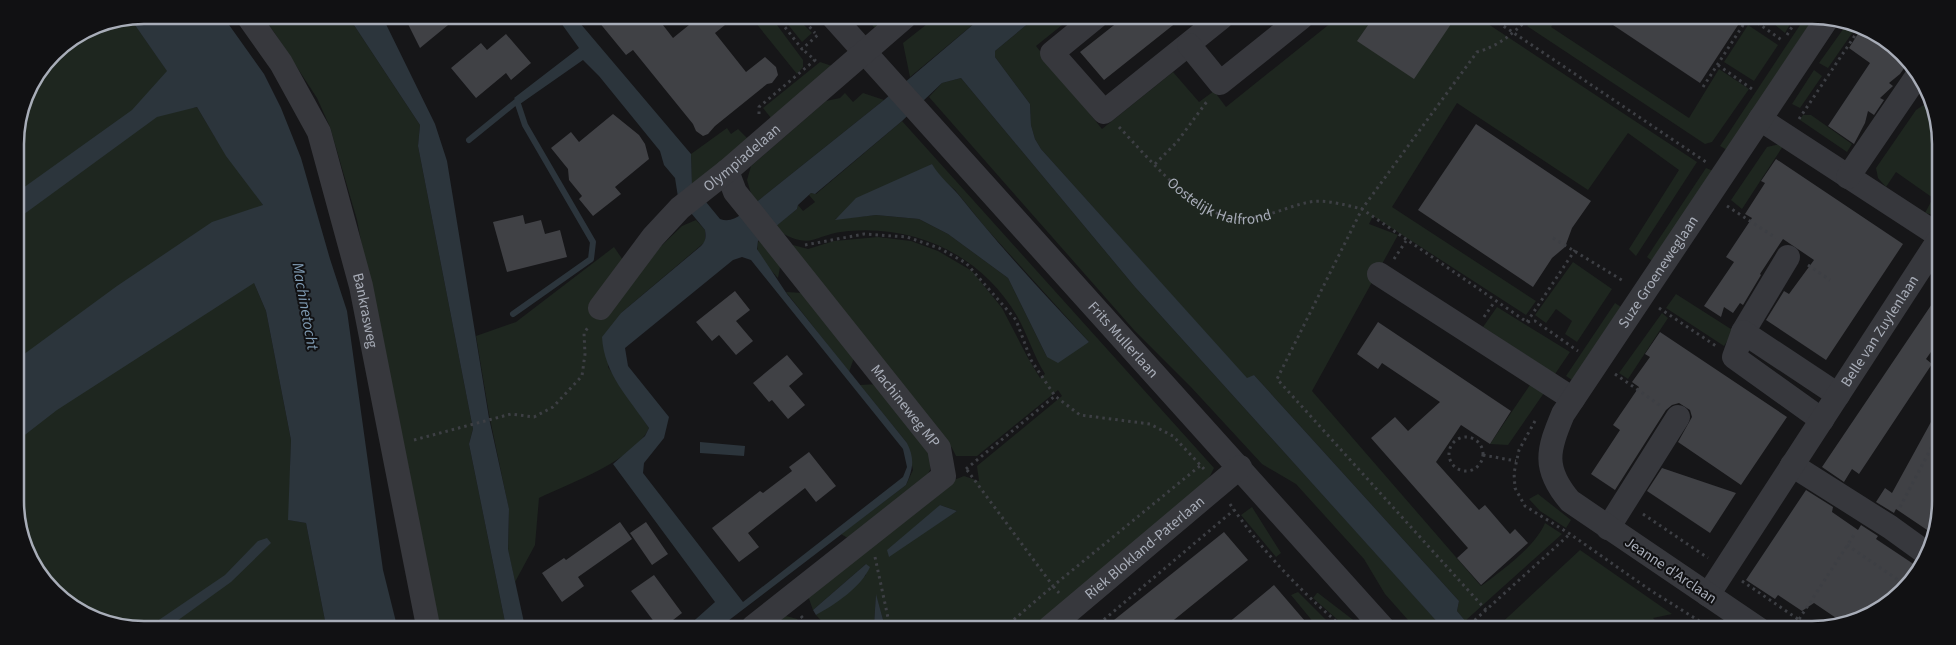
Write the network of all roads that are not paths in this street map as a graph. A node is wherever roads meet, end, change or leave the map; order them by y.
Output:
1 (253, 24) edge
2 (840, 24) edge
3 (896, 24) edge
4 (1088, 24) edge
5 (1214, 24) edge
6 (1294, 24) edge
7 (1822, 25) edge
8 (1188, 45) junction
9 (864, 50) junction
10 (1917, 85) edge
11 (1760, 119) junction
12 (727, 171) junction
13 (1848, 176) junction
14 (1932, 230) edge
15 (1932, 250) edge
16 (1788, 257) road end
17 (1379, 274) dead end
18 (600, 308) road end
19 (1743, 332) junction
20 (1838, 395) junction
21 (1573, 399) junction
22 (1678, 417) road end
23 (1822, 420) junction
24 (1792, 465) junction
25 (1240, 467) junction
26 (1598, 522) junction
27 (1922, 550) edge
28 (1708, 595) junction
29 (427, 621) edge
30 (761, 621) edge
31 (1057, 621) edge
32 (1377, 621) edge
33 (1747, 621) edge

1 - 29 street, Bankrasweg
2 - 9 street
3 - 9 street
4 - 8 street
5 - 8 street
6 - 8 street
7 - 11 street, Suze Groeneweglaan
9 - 12 street, Olympiadelaan
9 - 25 street, Frits Mullerlaan
10 - 13 street
11 - 13 street
11 - 21 street, Suze Groeneweglaan
12 - 18 street, Olympiadelaan
12 - 30 street, Machineweg MP
13 - 14 street
15 - 20 street, Belle van Zuylenlaan
16 - 19 street
17 - 21 street
19 - 20 street, Belle van Zuylenlaan
19 - 23 street
20 - 23 street, Belle van Zuylenlaan
21 - 26 street, Suze Groeneweglaan
22 - 26 street, Jeanne d'Arclaan
23 - 24 street, Belle van Zuylenlaan
24 - 27 street
24 - 28 street, Belle van Zuylenlaan
25 - 31 street, Riek Blokland-Paterlaan
25 - 32 street, Frits Mullerlaan
26 - 28 street, Jeanne d'Arclaan
28 - 33 street, Jeanne d'Arclaan

